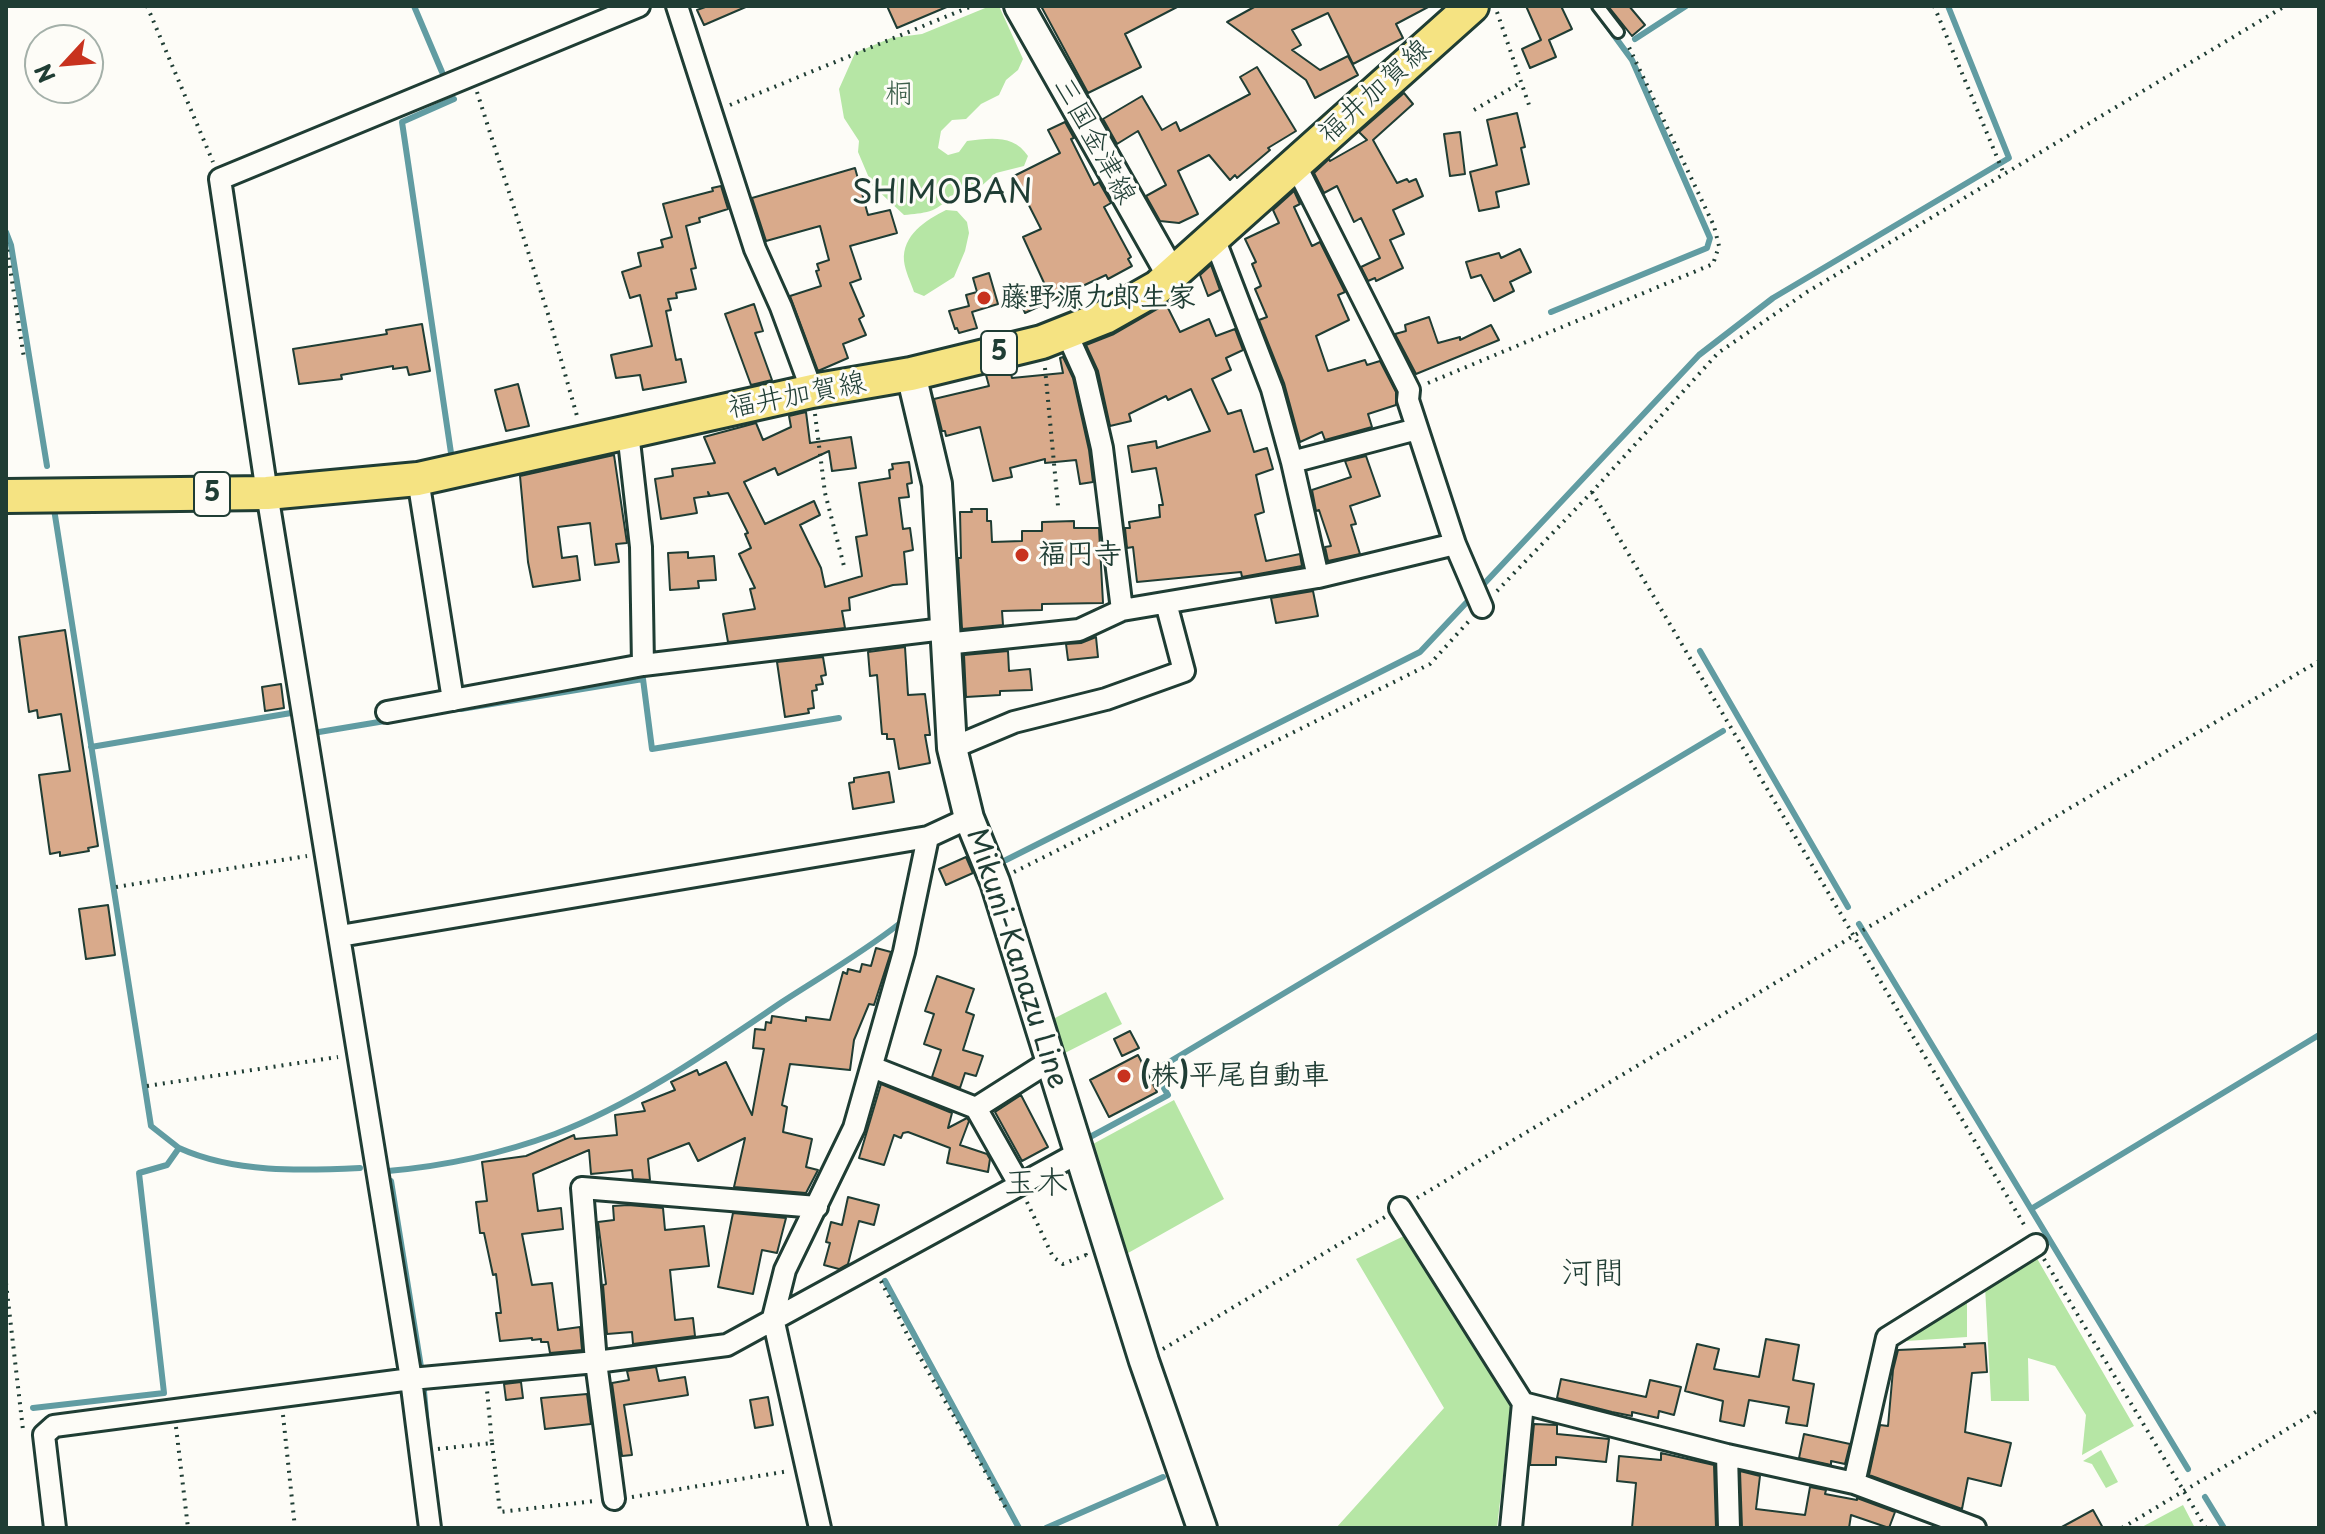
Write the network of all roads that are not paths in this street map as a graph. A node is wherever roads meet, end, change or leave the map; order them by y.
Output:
1 (639, 6) edge
2 (677, 6) edge
3 (1019, 6) edge
4 (1472, 6) edge
5 (1598, 6) edge
6 (1618, 32) road end
7 (1295, 164) junction
8 (1214, 238) junction
9 (1172, 276) junction
10 (1055, 338) junction
11 (911, 374) junction
12 (813, 400) junction
13 (1417, 429) junction
14 (628, 432) junction
15 (1292, 462) junction
16 (418, 479) junction
17 (267, 493) junction
18 (6, 496) edge
19 (1455, 544) junction
20 (1318, 577) junction
21 (1166, 603) junction
22 (1482, 607) road end
23 (1122, 610) junction
24 (945, 636) junction
25 (643, 665) junction
26 (453, 700) junction
27 (387, 712) dead end
28 (952, 748) junction
29 (969, 818) junction
30 (928, 837) junction
31 (340, 936) junction
32 (1050, 1061) junction
33 (872, 1067) junction
34 (976, 1108) junction
35 (1078, 1153) junction
36 (1019, 1184) junction
37 (817, 1207) junction
38 (1400, 1208) road end
39 (2036, 1245) road end
40 (773, 1318) junction
41 (596, 1362) junction
42 (411, 1379) junction
43 (1523, 1403) junction
44 (1727, 1455) junction
45 (1854, 1483) junction
46 (614, 1499) dead end
47 (1922, 1519) edge
48 (55, 1528) edge
49 (430, 1528) edge
50 (820, 1528) edge
51 (1202, 1528) edge
52 (1511, 1528) edge
53 (1729, 1528) edge
54 (1975, 1528) edge

1 - 17 street
2 - 12 street
3 - 9 main road, 三国金津線
4 - 7 main road, 福井加賀線 / 5
5 - 6 lane
7 - 8 main road, 福井加賀線 / 5
7 - 13 street
8 - 9 main road, 福井加賀線 / 5
8 - 15 street
9 - 10 main road, 福井加賀線 / 5
10 - 11 main road, 福井加賀線 / 5
10 - 23 street
11 - 12 main road, 福井加賀線 / 5
11 - 24 main road, Mikuni-Kanazu Line
12 - 14 main road, 福井加賀線 / 5
13 - 15 street
13 - 19 street
14 - 16 main road, 福井加賀線 / 5
14 - 25 street
15 - 20 street
16 - 17 main road, 福井加賀線 / 5
16 - 26 street
17 - 18 main road, 福井加賀線 / 5
17 - 31 street
19 - 20 street
19 - 22 street
20 - 21 street
21 - 23 street
21 - 28 street
23 - 24 street
24 - 25 street
24 - 28 main road, Mikuni-Kanazu Line
25 - 26 street
26 - 27 street
28 - 29 main road, Mikuni-Kanazu Line
29 - 30 street
29 - 32 main road, Mikuni-Kanazu Line
30 - 31 street
30 - 33 street
31 - 42 street
32 - 34 street
32 - 35 main road, Mikuni-Kanazu Line
33 - 34 street
33 - 37 street
34 - 36 street
35 - 36 street
35 - 51 main road, Mikuni-Kanazu Line
36 - 40 street
37 - 40 street
37 - 41 street
38 - 43 street
39 - 45 street
40 - 41 street
40 - 50 street
41 - 42 street
41 - 46 street
42 - 48 street
42 - 49 street
43 - 44 street
43 - 52 street
44 - 45 street
44 - 53 street
45 - 47 street
47 - 54 street

